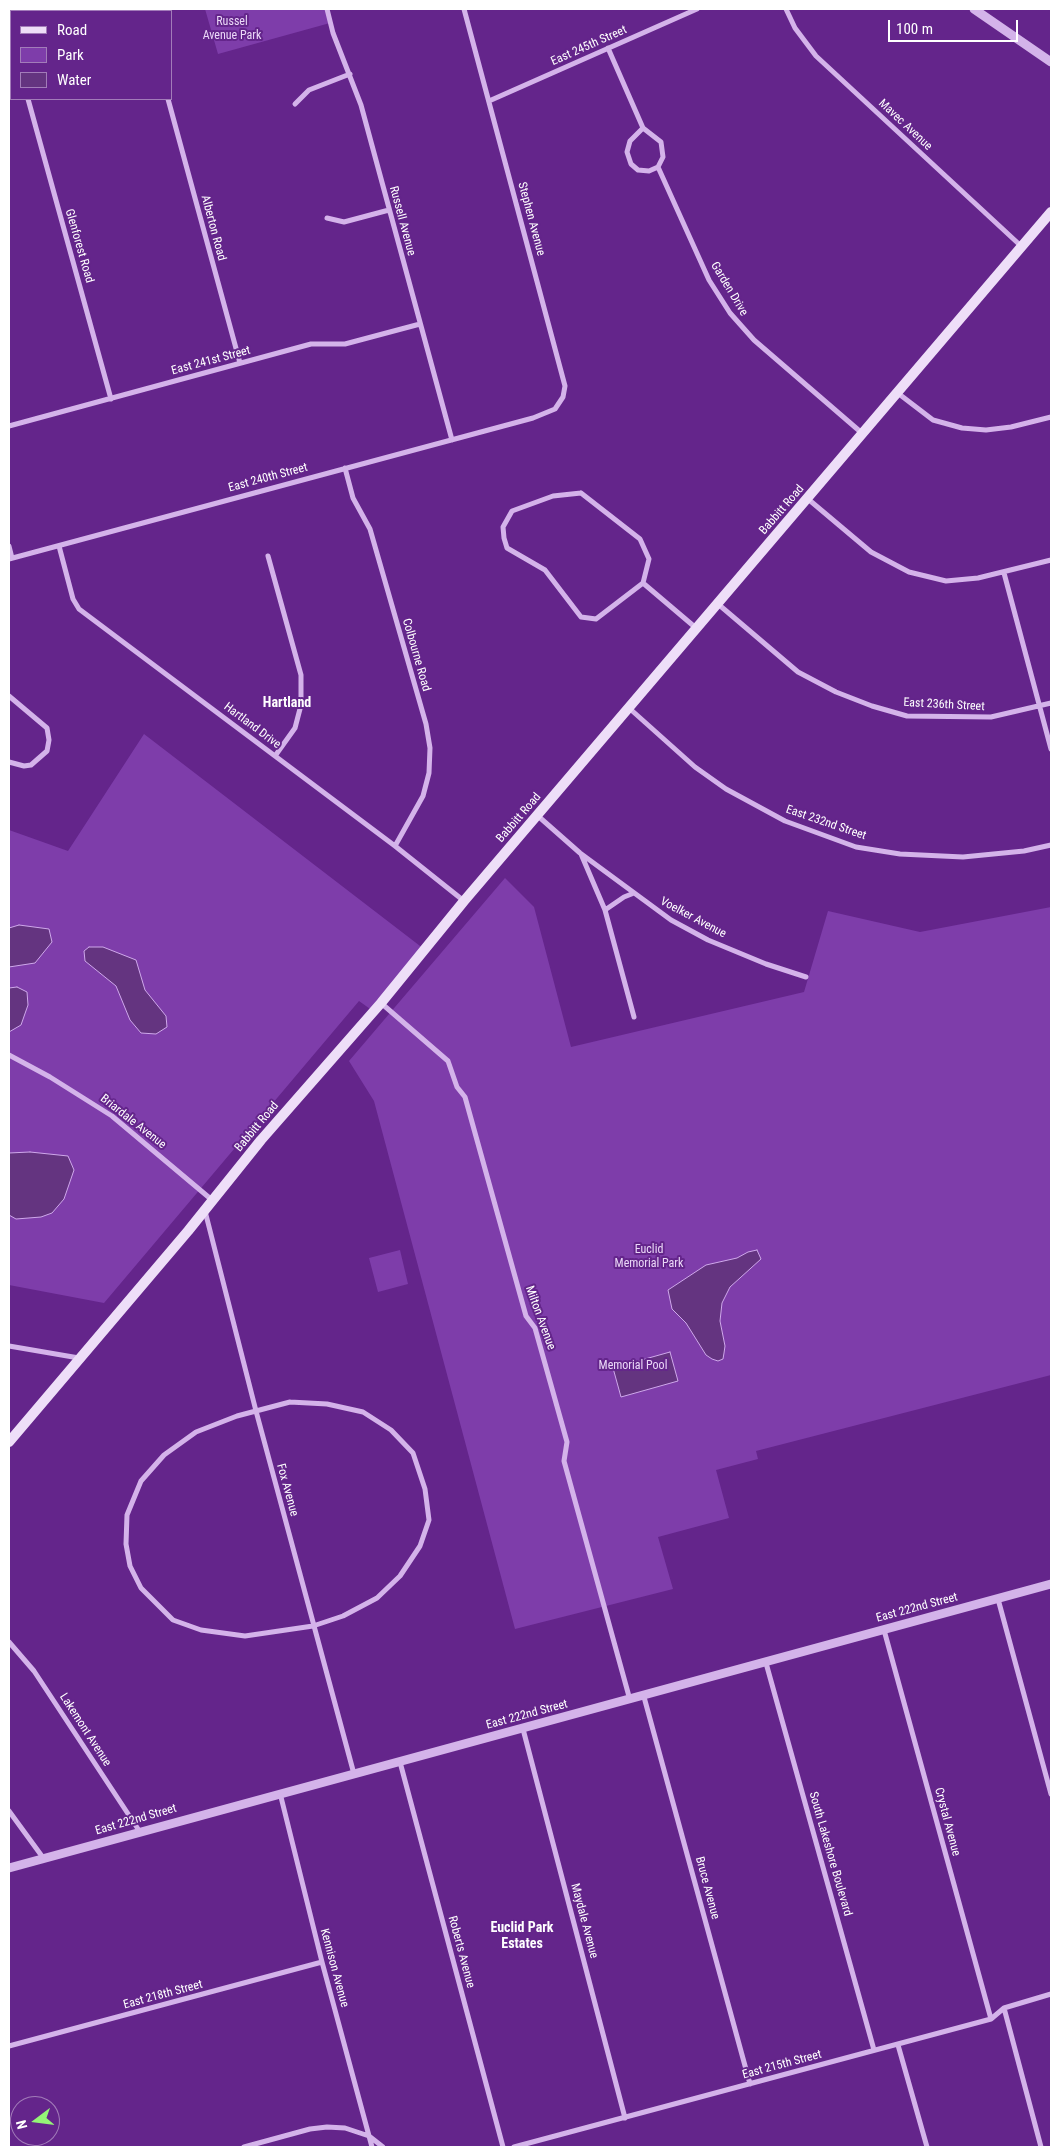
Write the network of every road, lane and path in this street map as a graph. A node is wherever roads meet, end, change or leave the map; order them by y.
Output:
1 (327, 9) edge
2 (464, 9) edge
3 (697, 9) edge
4 (786, 9) edge
5 (974, 9) edge
6 (608, 48) junction
7 (1051, 62) edge
8 (350, 74) junction
9 (28, 100) edge
10 (168, 100) edge
11 (489, 101) junction
12 (295, 104) dead end
13 (643, 128) junction
14 (658, 167) junction
15 (389, 210) junction
16 (1051, 212) edge
17 (327, 218) dead end
18 (1021, 247) junction
19 (420, 324) junction
20 (240, 363) junction
21 (899, 394) junction
22 (111, 399) junction
23 (1051, 417) edge
24 (533, 418) joint
25 (9, 426) edge
26 (863, 434) junction
27 (452, 440) junction
28 (345, 468) junction
29 (808, 499) junction
30 (9, 546) edge
31 (59, 546) junction
32 (268, 556) dead end
33 (10, 558) edge
34 (1051, 560) edge
35 (1004, 573) junction
36 (643, 583) junction
37 (718, 604) junction
38 (697, 628) junction
39 (9, 696) edge
40 (1051, 703) edge
41 (1040, 706) junction
42 (629, 708) junction
43 (1051, 749) edge
44 (275, 756) junction
45 (9, 762) edge
46 (538, 816) junction
47 (395, 846) junction
48 (1051, 846) edge
49 (580, 853) junction
50 (634, 893) junction
51 (464, 901) junction
52 (605, 910) junction
53 (806, 977) dead end
54 (381, 1003) junction
55 (634, 1017) dead end
56 (9, 1055) edge
57 (212, 1200) junction
58 (204, 1210) junction
59 (9, 1346) edge
60 (79, 1358) junction
61 (256, 1411) junction
62 (9, 1442) edge
63 (1051, 1584) edge
64 (998, 1598) junction
65 (313, 1626) junction
66 (884, 1630) junction
67 (9, 1642) edge
68 (766, 1663) junction
69 (644, 1696) junction
70 (630, 1700) junction
71 (523, 1729) junction
72 (400, 1762) junction
73 (354, 1774) junction
74 (280, 1793) junction
75 (1051, 1794) edge
76 (9, 1811) edge
77 (140, 1832) junction
78 (44, 1859) junction
79 (9, 1868) edge
80 (322, 1962) junction
81 (1051, 1994) edge
82 (1004, 2008) junction
83 (991, 2020) junction
84 (898, 2045) junction
85 (9, 2046) edge
86 (874, 2050) junction
87 (750, 2084) junction
88 (625, 2118) junction
89 (368, 2136) junction
90 (244, 2147) edge
91 (372, 2147) edge
92 (383, 2147) edge
93 (503, 2147) edge
94 (514, 2147) edge
95 (927, 2147) edge
96 (1041, 2147) edge

1 - 8 street, Russell Avenue
2 - 11 street, Stephen Avenue
3 - 6 street, East 245th Street
4 - 18 street, Mavec Avenue
5 - 7 street
6 - 11 street, East 245th Street
6 - 13 street
8 - 12 street
8 - 15 street, Russell Avenue
9 - 22 street, Glenforest Road
10 - 20 street, Alberton Road
11 - 24 street, Stephen Avenue
13 - 14 street
13 - 14 street
14 - 26 street, Garden Drive
15 - 17 street
15 - 19 street, Russell Avenue
16 - 18 main road, Babbitt Road
18 - 21 main road, Babbitt Road
19 - 20 street, East 241st Street
19 - 27 street, Russell Avenue
20 - 22 street, East 241st Street
21 - 23 street
21 - 26 main road, Babbitt Road
22 - 25 street, East 241st Street
24 - 27 street, East 240th Street
26 - 29 main road, Babbitt Road
27 - 28 street, East 240th Street
28 - 31 street, East 240th Street
28 - 47 street, Colbourne Road
29 - 35 street
29 - 37 main road, Babbitt Road
30 - 33 street
31 - 33 street, East 240th Street
31 - 44 street, Hartland Drive
32 - 44 street
34 - 35 street
35 - 41 street
36 - 36 street
36 - 38 street
37 - 38 main road, Babbitt Road
37 - 41 street, East 236th Street
38 - 42 main road, Babbitt Road
39 - 45 street
40 - 41 street, East 236th Street
41 - 43 street
42 - 46 main road, Babbitt Road
42 - 48 street, East 232nd Street
44 - 47 street, Hartland Drive
46 - 49 street, Voelker Avenue
46 - 51 main road, Babbitt Road
47 - 51 street, Hartland Drive
49 - 50 street, Voelker Avenue
49 - 52 street
50 - 52 street
50 - 53 street, Voelker Avenue
51 - 54 main road, Babbitt Road
52 - 55 street
54 - 57 main road, Babbitt Road
54 - 70 street, Milton Avenue
56 - 57 street, Briardale Avenue
57 - 58 main road, Babbitt Road
58 - 60 main road, Babbitt Road
58 - 61 street, Fox Avenue
59 - 60 street
60 - 62 main road, Babbitt Road
61 - 65 street, Fox Avenue
61 - 65 street
61 - 65 street
63 - 64 street, East 222nd Street
64 - 66 street, East 222nd Street
64 - 75 street
65 - 73 street, Fox Avenue
66 - 68 street, East 222nd Street
66 - 83 street, Crystal Avenue
67 - 77 street, Lakemont Avenue
68 - 69 street, East 222nd Street
68 - 86 street, South Lakeshore Boulevard
69 - 70 street, East 222nd Street
69 - 87 street, Bruce Avenue
70 - 71 street, East 222nd Street
71 - 72 street, East 222nd Street
71 - 88 street, Maydale Avenue
72 - 73 street, East 222nd Street
72 - 93 street, Roberts Avenue
73 - 74 street, East 222nd Street
74 - 77 street, East 222nd Street
74 - 80 street, Kennison Avenue
76 - 78 street
77 - 78 street, East 222nd Street
78 - 79 street, East 222nd Street
80 - 85 street, East 218th Street
80 - 89 street, Kennison Avenue
81 - 82 street, East 215th Street
82 - 83 street, East 215th Street
82 - 96 street
83 - 84 street, East 215th Street
84 - 86 street, East 215th Street
84 - 95 street
86 - 87 street, East 215th Street
87 - 88 street, East 215th Street
88 - 94 street, East 215th Street
89 - 90 street
89 - 91 street, Kennison Avenue
89 - 92 street

